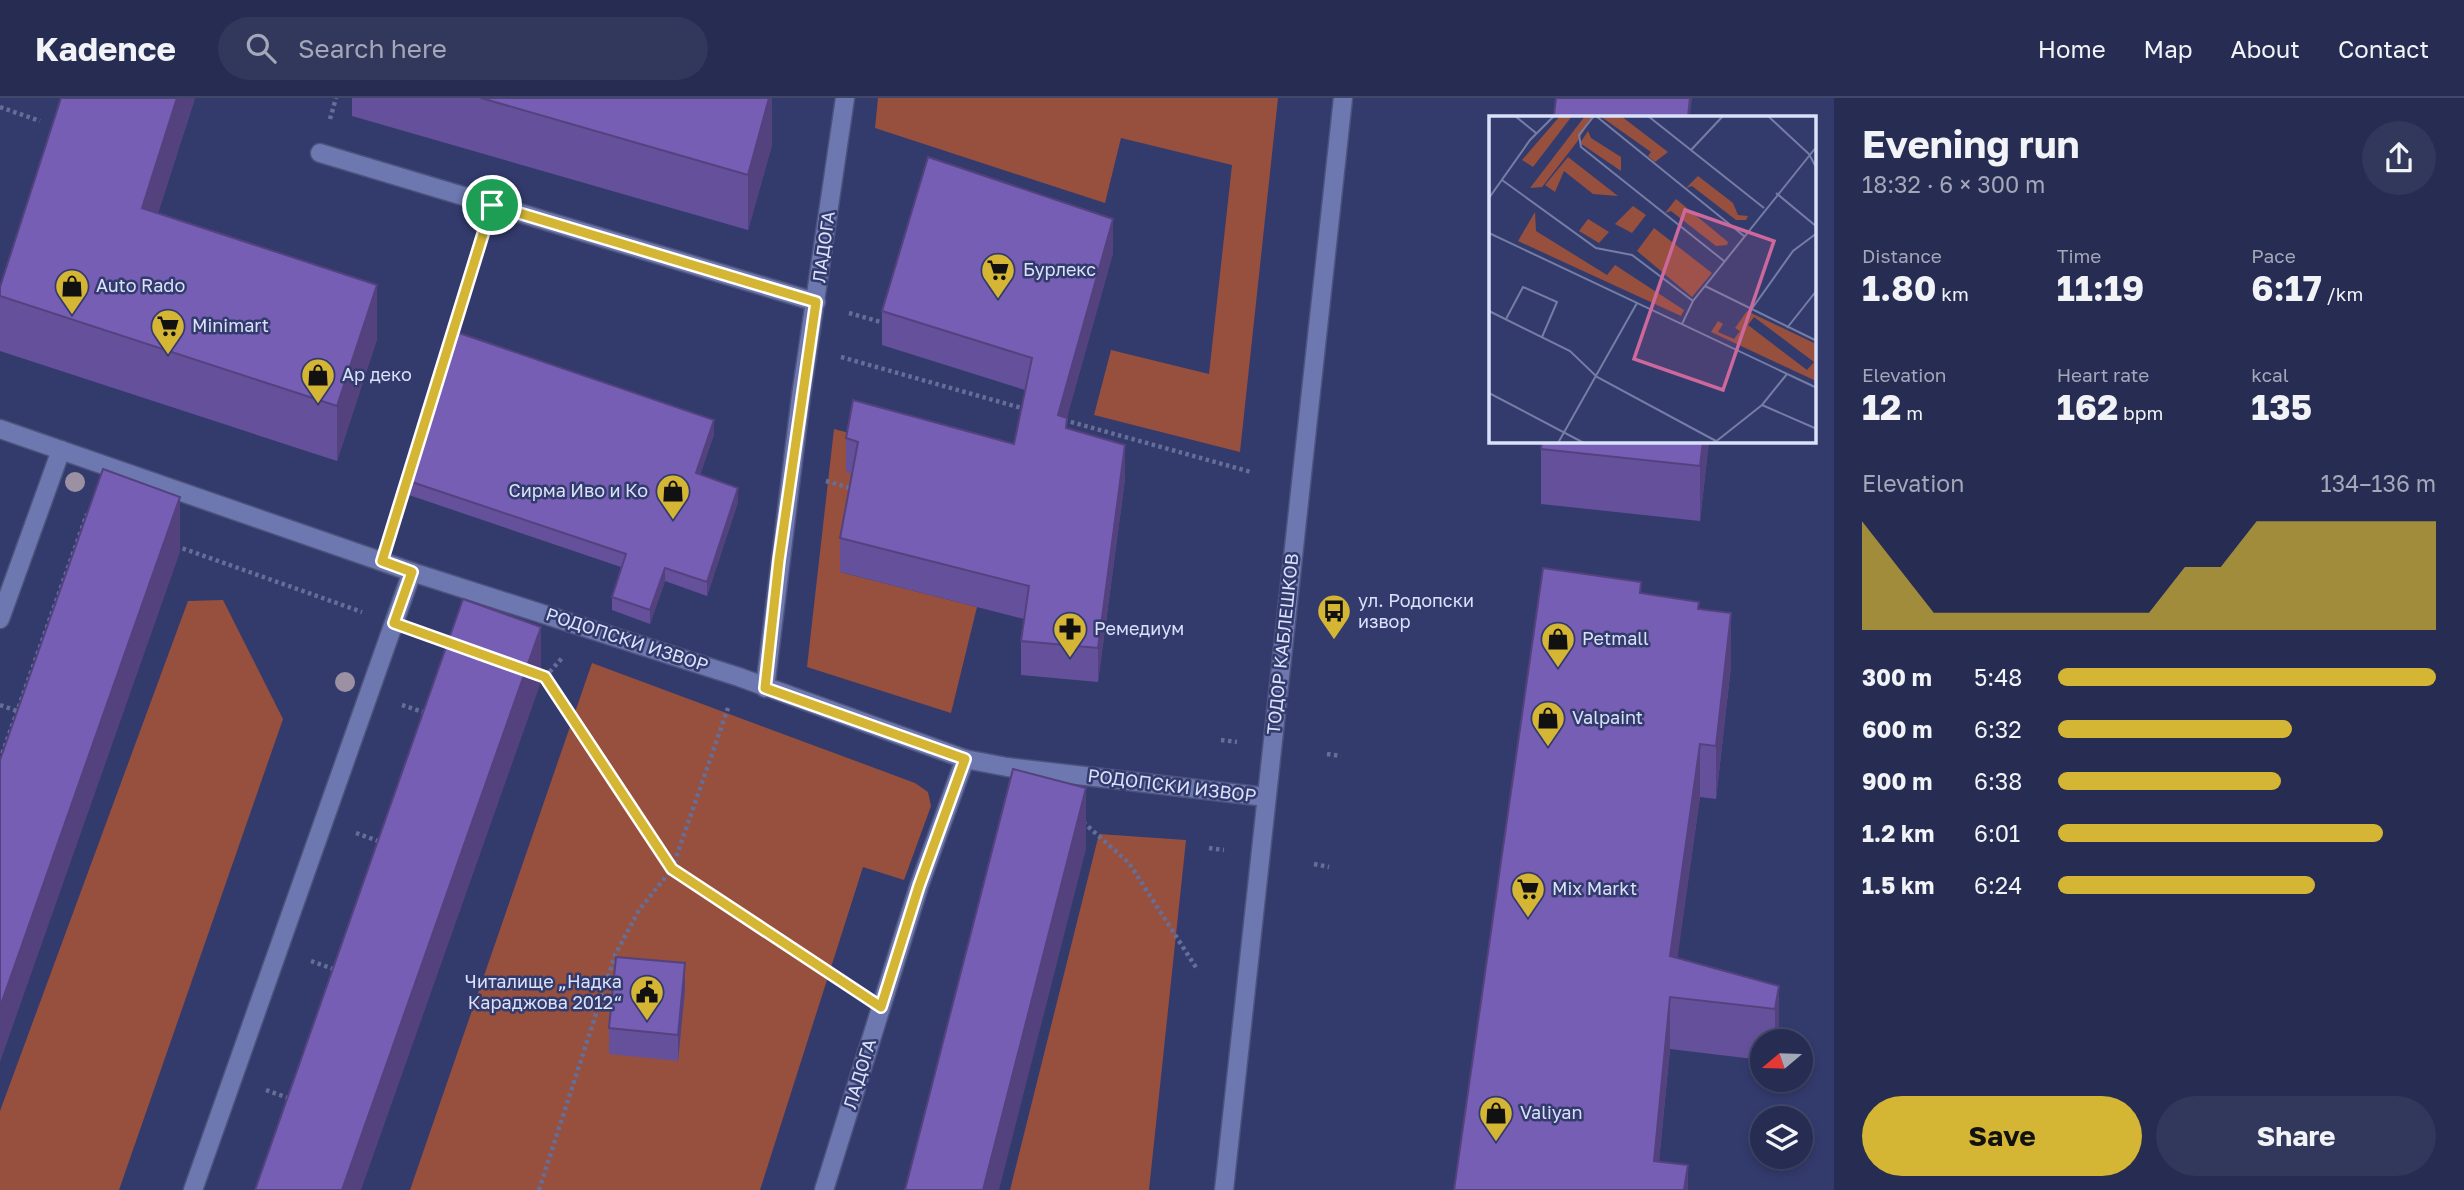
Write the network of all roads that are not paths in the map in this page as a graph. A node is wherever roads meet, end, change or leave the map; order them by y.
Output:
1 (845, 98) edge
2 (1343, 98) edge
3 (320, 153) dead end
4 (816, 302) junction
5 (0, 429) edge
6 (61, 450) junction
7 (412, 572) junction
8 (0, 619) edge
9 (765, 688) junction
10 (965, 759) junction
11 (1266, 797) junction
12 (193, 1190) edge
13 (824, 1190) edge
14 (1224, 1190) edge

1 - 4 street, ЛАДОГА
2 - 11 street, ТОДОР КАБЛЕШКОВ
3 - 4 street
4 - 9 street, ЛАДОГА
5 - 6 street, РОДОПСКИ ИЗВОР
6 - 7 street, РОДОПСКИ ИЗВОР
6 - 8 street
7 - 9 street, РОДОПСКИ ИЗВОР
7 - 12 street
9 - 10 street, РОДОПСКИ ИЗВОР
10 - 11 street, РОДОПСКИ ИЗВОР
10 - 13 street, ЛАДОГА
11 - 14 street, ТОДОР КАБЛЕШКОВ

